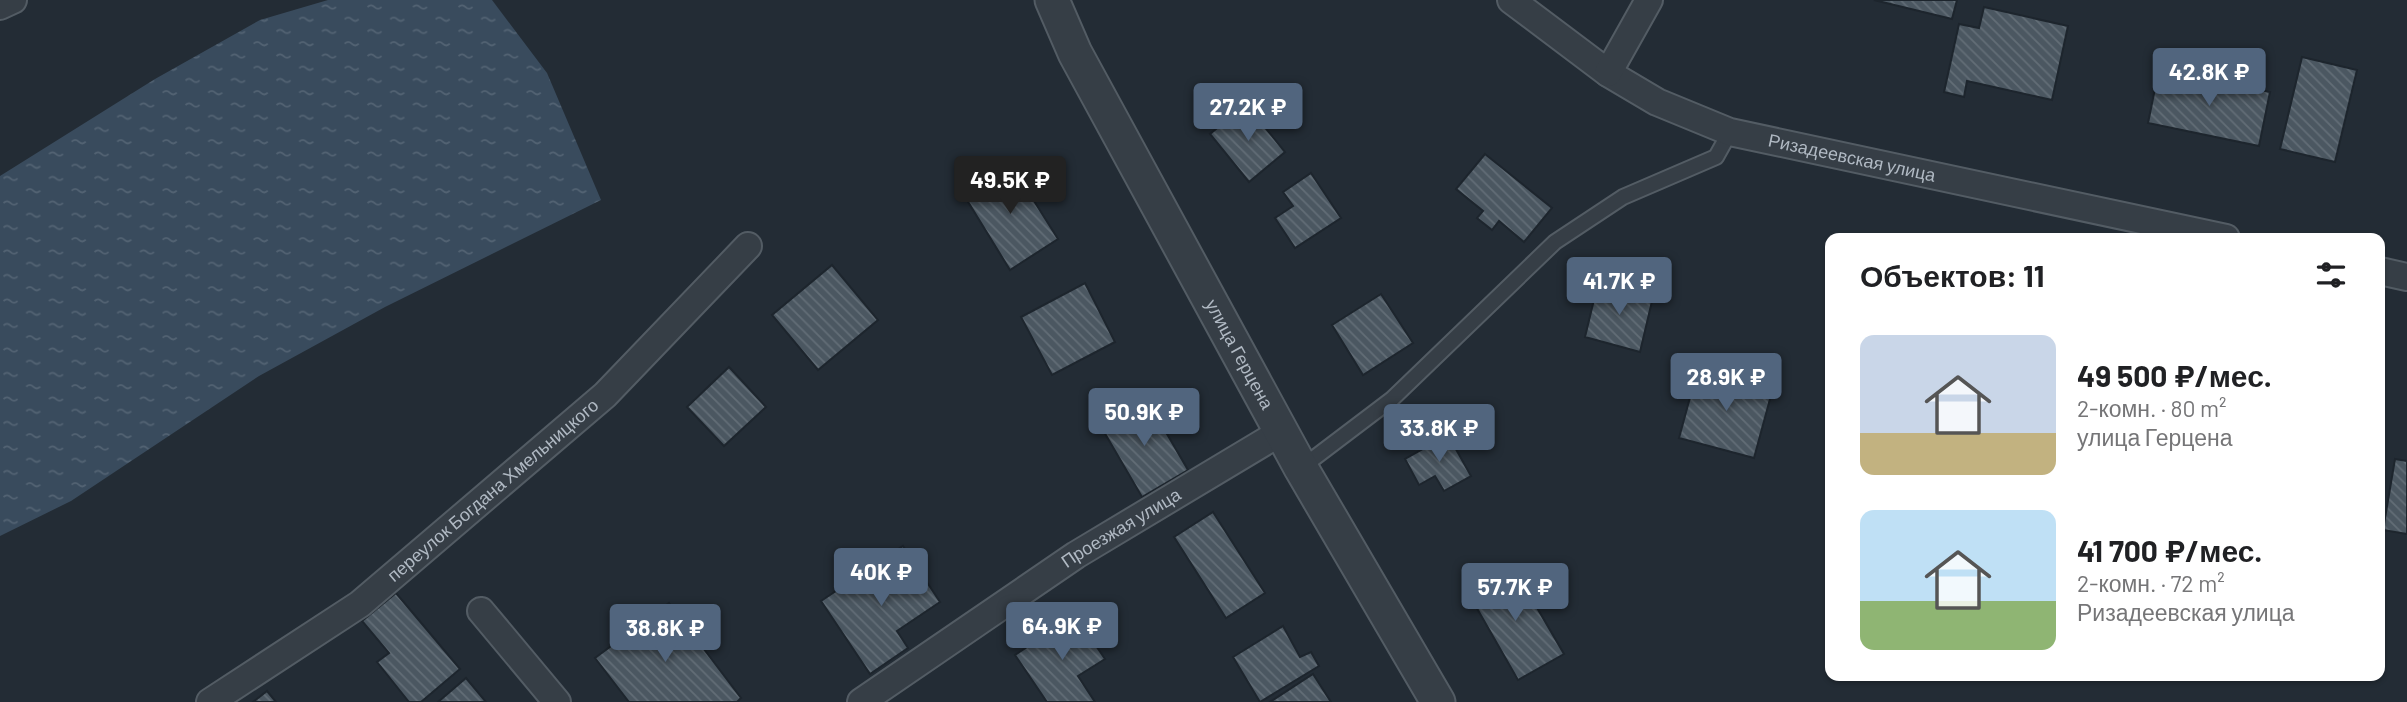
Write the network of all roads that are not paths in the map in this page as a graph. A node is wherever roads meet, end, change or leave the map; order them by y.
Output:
1 (13, 0) edge
2 (1052, 0) edge
3 (1511, 0) edge
4 (1649, 0) edge
5 (0, 6) edge
6 (1608, 73) junction
7 (1730, 132) junction
8 (2203, 233) edge
9 (748, 246) dead end
10 (2385, 272) edge
11 (2407, 276) edge
12 (1281, 432) junction
13 (1301, 468) junction
14 (481, 611) dead end
15 (210, 702) edge
16 (557, 702) edge
17 (861, 702) edge
18 (1438, 702) edge

1 - 5 street
2 - 12 street, улица Герцена
3 - 6 street, Ризадеевская улица
4 - 6 street
6 - 7 street, Ризадеевская улица
7 - 8 street, Ризадеевская улица
7 - 13 lane
9 - 15 street, переулок Богдана Хмельницкого
10 - 11 street
12 - 13 street, улица Герцена
12 - 17 street, Проезжая улица
13 - 18 street, улица Герцена
14 - 16 street

